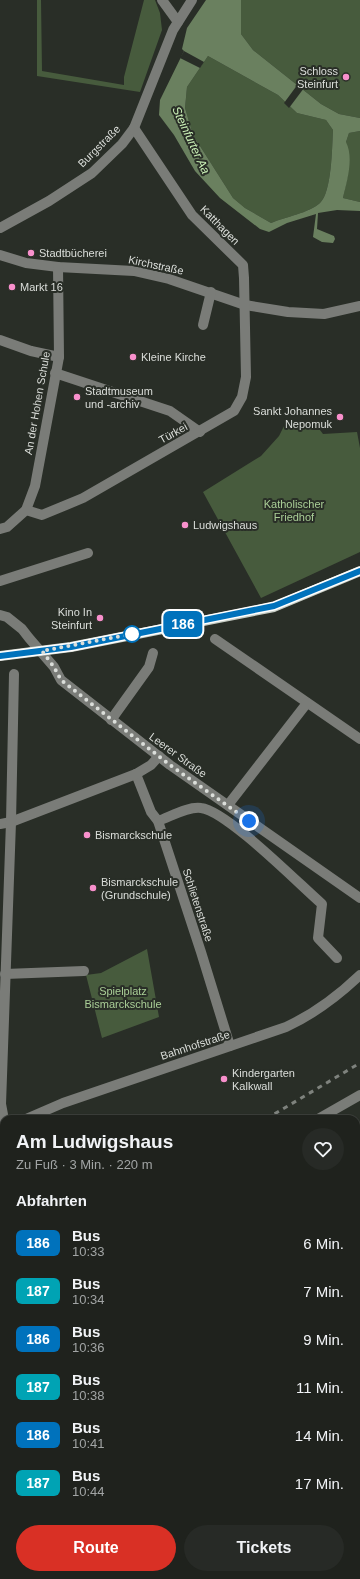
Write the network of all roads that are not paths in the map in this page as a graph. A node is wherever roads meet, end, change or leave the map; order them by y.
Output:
1 (162, 0) edge
2 (192, 0) edge
3 (178, 22) junction
4 (134, 128) junction
5 (0, 228) edge
6 (0, 255) edge
7 (58, 267) junction
8 (211, 292) junction
9 (245, 305) junction
10 (360, 306) edge
11 (203, 325) dead end
12 (0, 340) edge
13 (59, 357) junction
14 (55, 373) junction
15 (200, 432) junction
16 (26, 510) junction
17 (0, 529) edge
18 (88, 553) dead end
19 (360, 571) edge
20 (0, 581) edge
21 (0, 614) edge
22 (215, 639) dead end
23 (42, 651) junction
24 (153, 653) dead end
25 (0, 656) edge
26 (14, 674) dead end
27 (307, 703) junction
28 (111, 720) junction
29 (360, 739) edge
30 (158, 756) junction
31 (136, 774) junction
32 (228, 805) junction
33 (11, 822) junction
34 (158, 822) junction
35 (0, 824) edge
36 (360, 898) edge
37 (337, 958) dead end
38 (84, 971) dead end
39 (5, 974) junction
40 (360, 975) edge
41 (230, 1046) junction
42 (360, 1095) edge
43 (3, 1115) edge
44 (35, 1115) edge
45 (325, 1115) edge

1 - 3 street
2 - 3 street, Burgstraße
3 - 4 street, Burgstraße
4 - 5 street, Burgstraße
4 - 9 street, Katthagen
6 - 7 street, Kirchstraße
7 - 8 street, Kirchstraße
7 - 13 street, An der Hohen Schule
8 - 9 street, Kirchstraße
8 - 11 street
9 - 10 street, Kirchstraße
9 - 15 street, Türkei
12 - 13 street
13 - 14 street, An der Hohen Schule
14 - 15 street
14 - 16 street, An der Hohen Schule
15 - 16 street, Türkei
16 - 17 street, An der Hohen Schule
18 - 20 street
19 - 23 main road
21 - 23 street, Leerer Straße
22 - 27 street
23 - 25 main road
23 - 28 street, Leerer Straße
24 - 28 street
26 - 33 street
27 - 29 street
27 - 32 street
28 - 30 street, Leerer Straße
30 - 31 street
30 - 32 street, Leerer Straße
31 - 33 street
31 - 34 street, Schlietenstraße
32 - 36 street, Leerer Straße
33 - 35 street
33 - 39 street
34 - 37 street
34 - 41 street, Schlietenstraße
38 - 39 street
39 - 43 street
40 - 41 street, Bahnhofstraße
41 - 44 street, Bahnhofstraße
42 - 45 street

